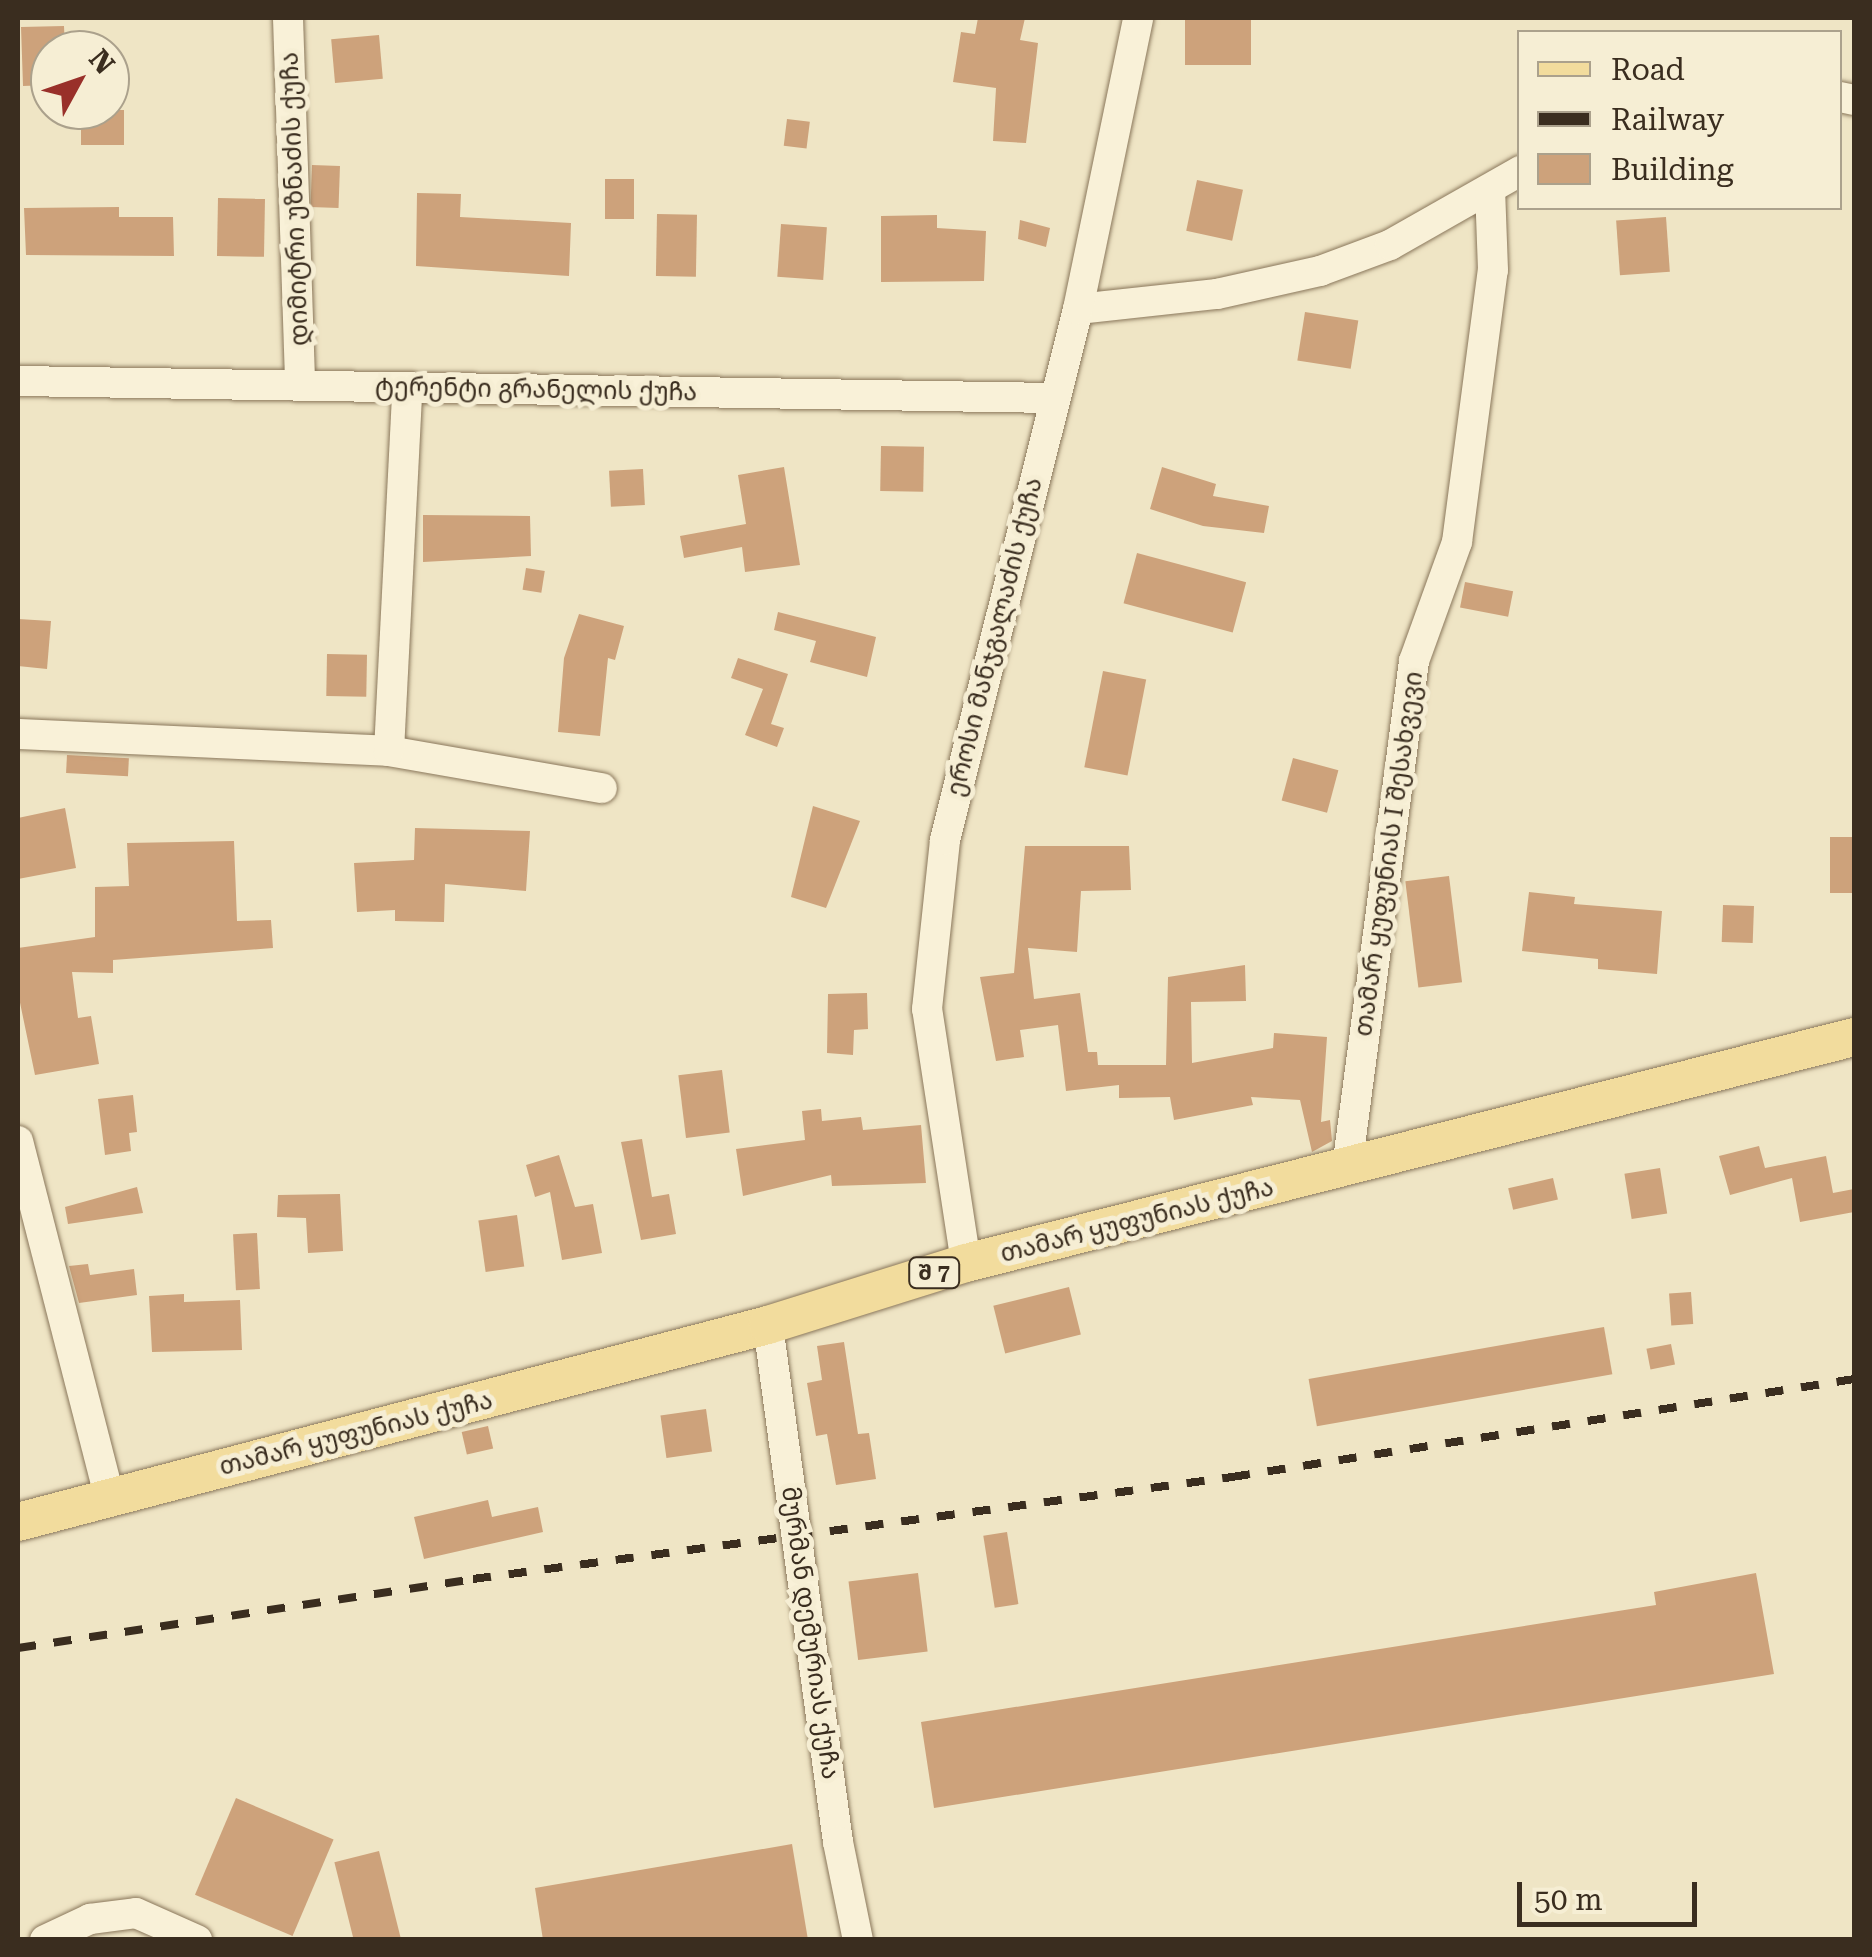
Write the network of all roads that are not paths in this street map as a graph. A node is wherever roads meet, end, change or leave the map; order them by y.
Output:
1 (288, 18) edge
2 (1138, 18) edge
3 (1517, 173) edge
4 (1490, 188) junction
5 (1078, 310) junction
6 (300, 381) junction
7 (18, 382) edge
8 (407, 390) junction
9 (1055, 398) junction
10 (18, 734) edge
11 (389, 751) junction
12 (602, 788) dead end
13 (1854, 1037) edge
14 (18, 1141) edge
15 (1347, 1168) junction
16 (966, 1264) junction
17 (768, 1325) junction
18 (109, 1496) junction
19 (18, 1522) edge
20 (45, 1940) edge
21 (197, 1940) edge
22 (858, 1940) edge

1 - 6 street, დიმიტრი უზნაძის ქუჩა
2 - 5 street, ეროსი მანჯგალაძის ქუჩა
3 - 4 street
4 - 5 street
4 - 15 street, თამარ ყუფუნიას I შესახვევი
5 - 9 street, ეროსი მანჯგალაძის ქუჩა
6 - 7 street, ტერენტი გრანელის ქუჩა
6 - 8 street, ტერენტი გრანელის ქუჩა
8 - 9 street, ტერენტი გრანელის ქუჩა
8 - 11 street
9 - 16 street, ეროსი მანჯგალაძის ქუჩა
10 - 11 street
11 - 12 street
13 - 15 main road, თამარ ყუფუნიას ქუჩა / შ 7
14 - 18 street
15 - 16 main road, თამარ ყუფუნიას ქუჩა / შ 7
16 - 17 main road, თამარ ყუფუნიას ქუჩა / შ 7
17 - 18 main road, თამარ ყუფუნიას ქუჩა / შ 7
17 - 22 street, მურმან დემურიას ქუჩა
18 - 19 main road, თამარ ყუფუნიას ქუჩა / შ 7
20 - 21 street

